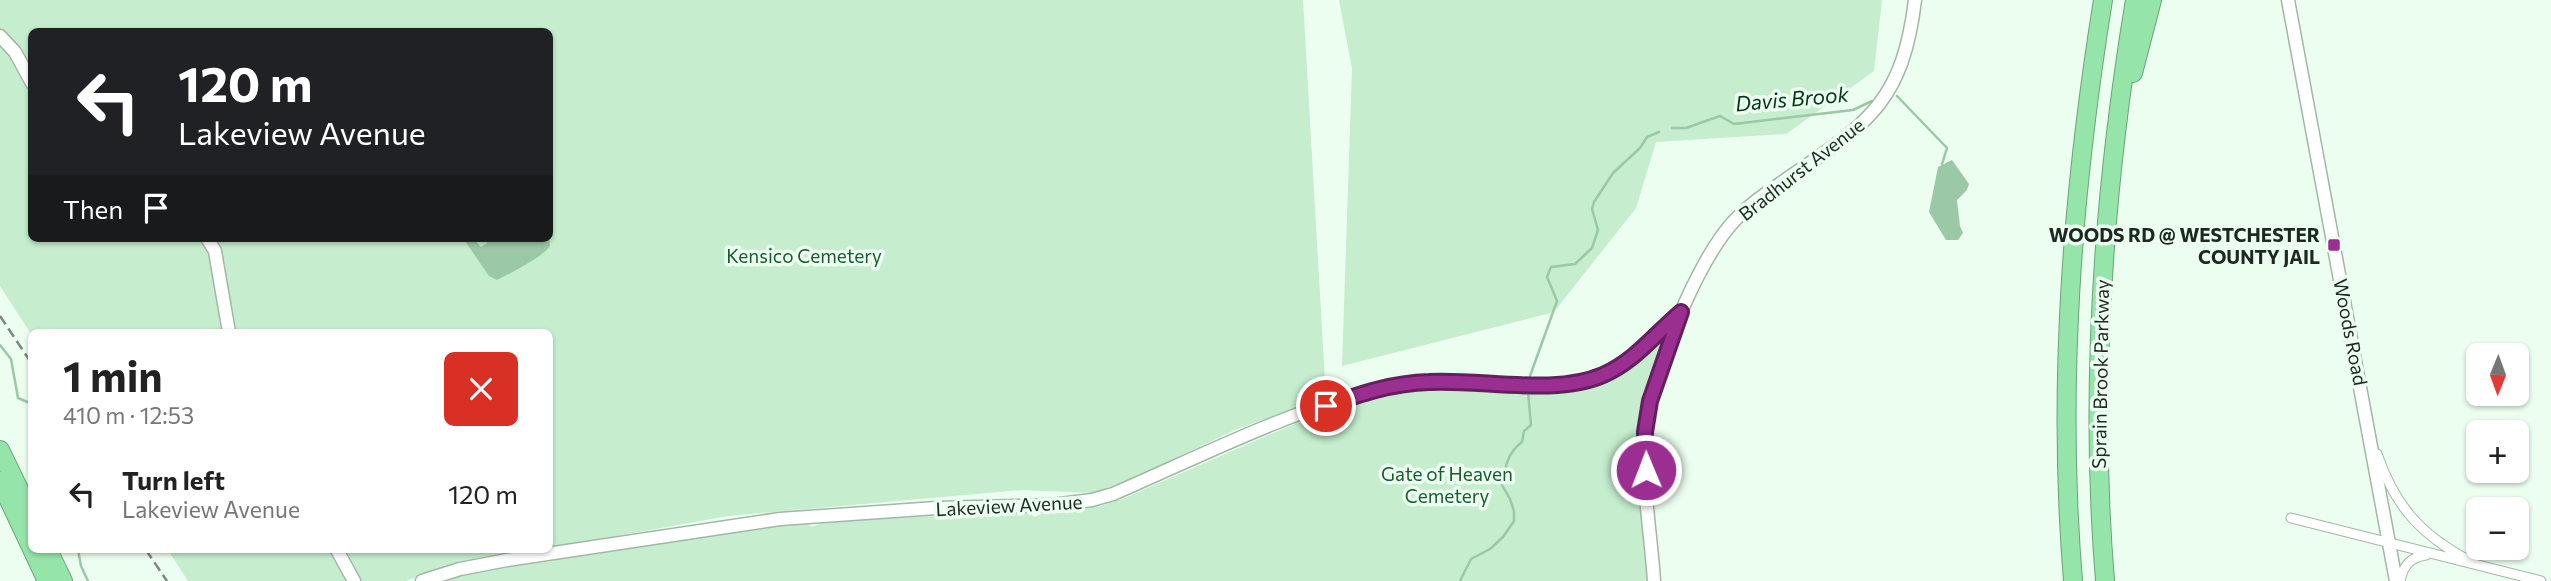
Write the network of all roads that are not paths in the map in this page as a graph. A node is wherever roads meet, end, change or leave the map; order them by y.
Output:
1 (1915, 0) edge
2 (2103, 0) edge
3 (2134, 0) edge
4 (2152, 0) edge
5 (2288, 0) edge
6 (0, 36) edge
7 (28, 76) edge
8 (2112, 155) junction
9 (209, 242) edge
10 (1681, 312) junction
11 (228, 329) edge
12 (2371, 438) junction
13 (0, 450) edge
14 (0, 481) edge
15 (28, 508) edge
16 (2291, 519) dead end
17 (28, 541) edge
18 (2390, 544) junction
19 (553, 552) edge
20 (34, 553) edge
21 (49, 553) edge
22 (339, 553) edge
23 (548, 553) edge
24 (2432, 555) junction
25 (2478, 566) junction
26 (47, 581) edge
27 (63, 581) edge
28 (355, 581) edge
29 (422, 581) edge
30 (1654, 581) edge
31 (2073, 581) edge
32 (2105, 581) edge
33 (2398, 581) edge
34 (2541, 581) edge

1 - 10 street, Bradhurst Avenue
2 - 31 highway, Sprain Brook Parkway
3 - 8 highway, Sprain Brook Parkway
4 - 8 highway
5 - 12 street, Woods Road
6 - 7 street
8 - 32 highway, Sprain Brook Parkway
9 - 11 street
10 - 19 street, Lakeview Avenue
10 - 30 street, Bradhurst Avenue
12 - 18 street, Woods Road
12 - 25 street
13 - 15 highway
14 - 17 highway
16 - 18 street
18 - 24 street
18 - 33 street, Woods Road
20 - 26 highway
21 - 27 highway
22 - 28 street
23 - 29 street, Lakeview Avenue
24 - 25 street
24 - 33 street
25 - 34 street

